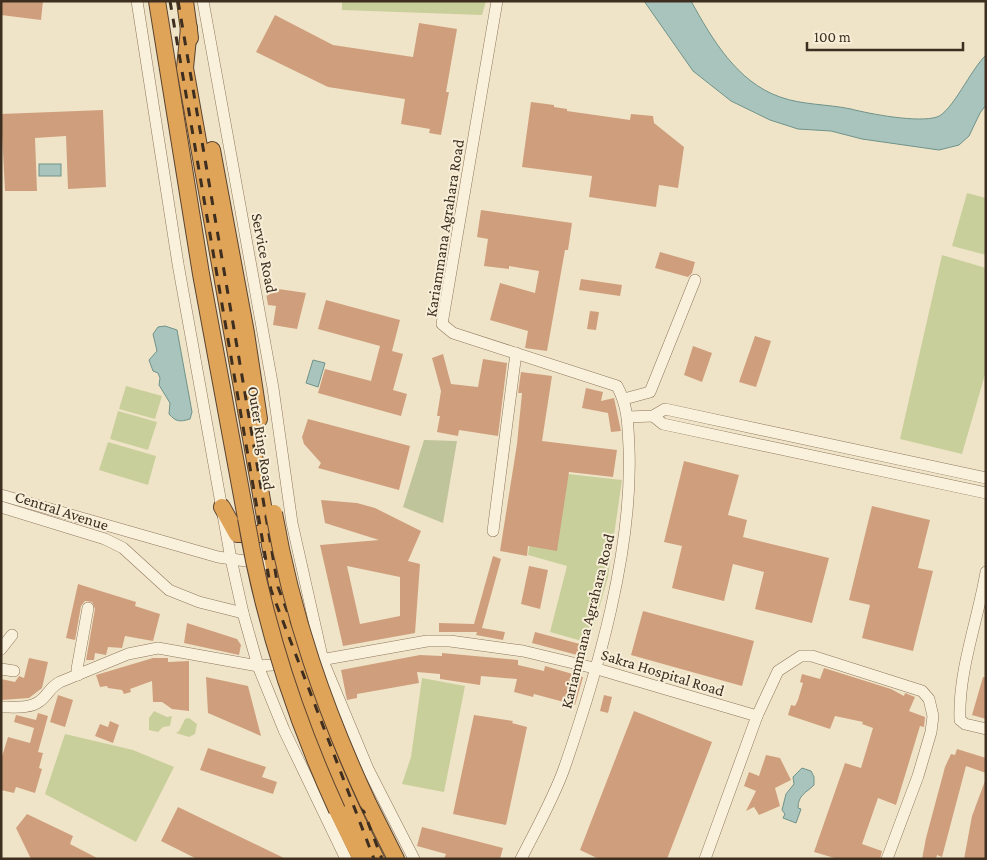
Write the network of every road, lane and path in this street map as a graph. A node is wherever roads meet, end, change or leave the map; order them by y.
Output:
1 (137, 1) edge
2 (148, 1) edge
3 (186, 1) edge
4 (204, 1) edge
5 (497, 2) edge
6 (159, 8) edge
7 (189, 28) junction
8 (695, 280) dead end
9 (516, 353) junction
10 (624, 399) junction
11 (628, 416) junction
12 (653, 416) junction
13 (986, 478) edge
14 (986, 493) edge
15 (1, 495) edge
16 (222, 507) junction
17 (1, 508) edge
18 (494, 531) dead end
19 (268, 534) junction
20 (231, 560) junction
21 (299, 560) junction
22 (273, 565) junction
23 (986, 572) edge
24 (88, 608) dead end
25 (243, 613) junction
26 (12, 635) dead end
27 (1, 649) edge
28 (323, 661) junction
29 (295, 664) junction
30 (258, 666) junction
31 (594, 668) junction
32 (1, 669) edge
33 (14, 671) dead end
34 (78, 675) junction
35 (1, 708) edge
36 (757, 716) junction
37 (986, 729) edge
38 (363, 759) junction
39 (336, 772) junction
40 (310, 785) junction
41 (346, 859) edge
42 (361, 859) edge
43 (376, 859) edge
44 (396, 859) edge
45 (414, 859) edge
46 (521, 859) edge
47 (705, 859) edge
48 (887, 859) edge

1 - 16 street
2 - 6 highway
3 - 7 highway, Outer Ring Road
4 - 21 street, Service Road
5 - 9 street, Kariammana Agrahara Road
6 - 42 highway, Outer Ring Road, bridge
7 - 19 highway
7 - 44 highway, Outer Ring Road, bridge
8 - 10 street
9 - 10 street, Kariammana Agrahara Road
9 - 18 street
10 - 11 street, Kariammana Agrahara Road
11 - 12 street
11 - 31 street, Kariammana Agrahara Road
12 - 13 street
12 - 14 street
15 - 20 street, Central Avenue
16 - 19 highway
16 - 20 street
17 - 25 street, Central Avenue
19 - 22 highway
20 - 22 street, Central Avenue
20 - 25 street
21 - 22 street, Central Avenue
21 - 28 street, Service Road
22 - 29 highway
23 - 37 street
24 - 34 street
25 - 30 street
26 - 27 street
28 - 29 street, Sakra Hospital Road
28 - 31 street, Sakra Hospital Road
28 - 38 street, Service Road
29 - 30 street, Sakra Hospital Road
29 - 39 highway
30 - 34 street, Sakra Hospital Road
30 - 40 street
31 - 36 street, Sakra Hospital Road
31 - 46 street, Kariammana Agrahara Road
32 - 33 street
34 - 35 street, Sakra Hospital Road
36 - 47 street
36 - 48 street
38 - 39 street
38 - 45 street, Service Road
39 - 40 street
39 - 43 highway
40 - 41 street

